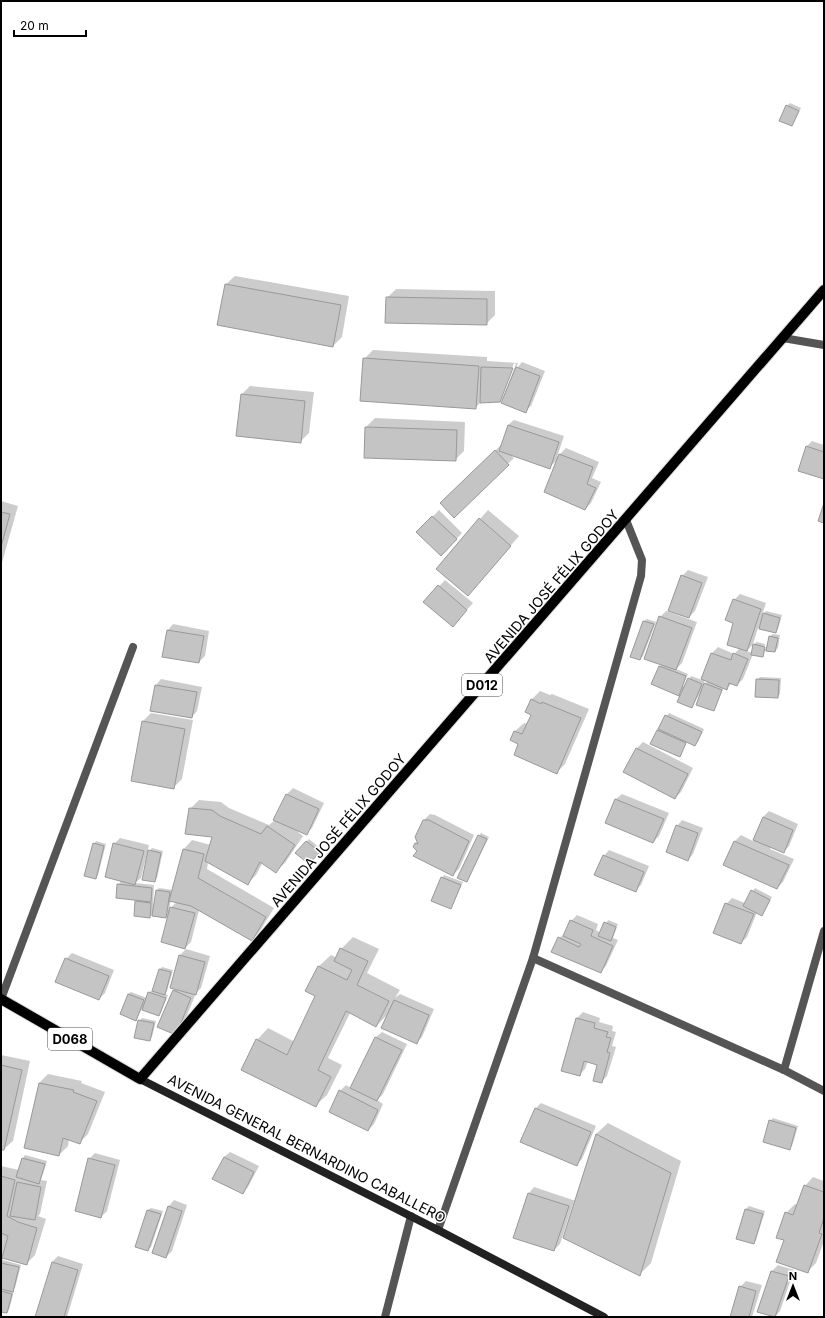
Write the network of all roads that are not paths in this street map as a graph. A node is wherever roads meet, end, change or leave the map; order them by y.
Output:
1 (824, 290) edge
2 (783, 338) junction
3 (824, 345) edge
4 (626, 520) junction
5 (133, 647) dead end
6 (824, 931) edge
7 (533, 958) junction
8 (1, 999) edge
9 (784, 1070) junction
10 (140, 1079) junction
11 (824, 1091) edge
12 (411, 1216) junction
13 (438, 1230) junction
14 (385, 1317) edge
15 (604, 1317) edge

1 - 2 main road, AVENIDA JOSÉ FÉLIX GODOY / D012
2 - 3 street
2 - 4 main road, AVENIDA JOSÉ FÉLIX GODOY / D012
4 - 7 street
4 - 10 main road, AVENIDA JOSÉ FÉLIX GODOY / D012
5 - 8 street
6 - 9 street
7 - 9 street
7 - 13 street
8 - 10 main road, AVENIDA GENERAL BERNARDINO CABALLERO / D068
9 - 11 street
10 - 12 main road, AVENIDA GENERAL BERNARDINO CABALLERO / D068
12 - 13 main road, AVENIDA GENERAL BERNARDINO CABALLERO / D068
12 - 14 street
13 - 15 main road, AVENIDA GENERAL BERNARDINO CABALLERO / D068

